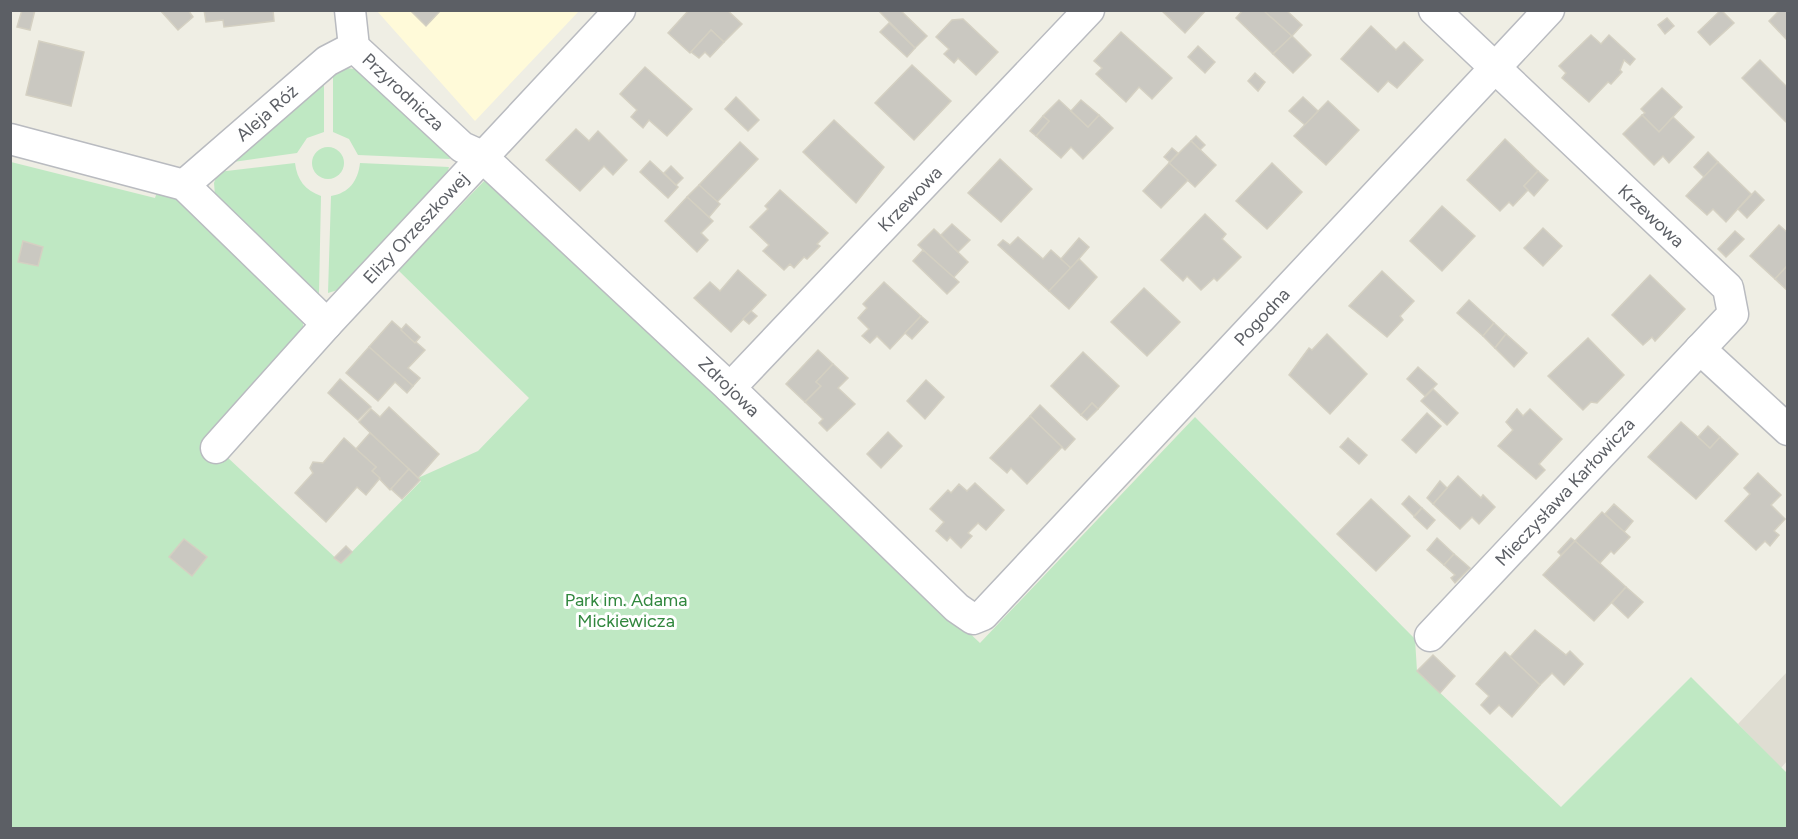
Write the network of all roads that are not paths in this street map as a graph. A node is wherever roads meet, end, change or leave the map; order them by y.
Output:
1 (351, 10) edge
2 (620, 10) edge
3 (1089, 10) edge
4 (1434, 10) edge
5 (1549, 10) edge
6 (354, 47) junction
7 (1495, 68) junction
8 (10, 139) edge
9 (482, 156) junction
10 (184, 185) junction
11 (327, 324) junction
12 (1700, 349) junction
13 (730, 388) junction
14 (1788, 430) edge
15 (216, 448) dead end
16 (973, 619) joint
17 (1430, 636) dead end

1 - 6 street, Przyrodnicza
2 - 9 street, Elizy Orzeszkowej
3 - 13 street, Krzewowa
4 - 7 street, Krzewowa
5 - 7 street, Pogodna
6 - 9 street, Przyrodnicza
6 - 10 street, Aleja Róż
7 - 12 street, Krzewowa
7 - 16 street, Pogodna
8 - 10 street
9 - 11 street, Elizy Orzeszkowej
9 - 13 street, Zdrojowa
10 - 11 street
11 - 15 street, Elizy Orzeszkowej
12 - 14 street
12 - 17 street, Mieczysława Karłowicza
13 - 16 street, Zdrojowa

